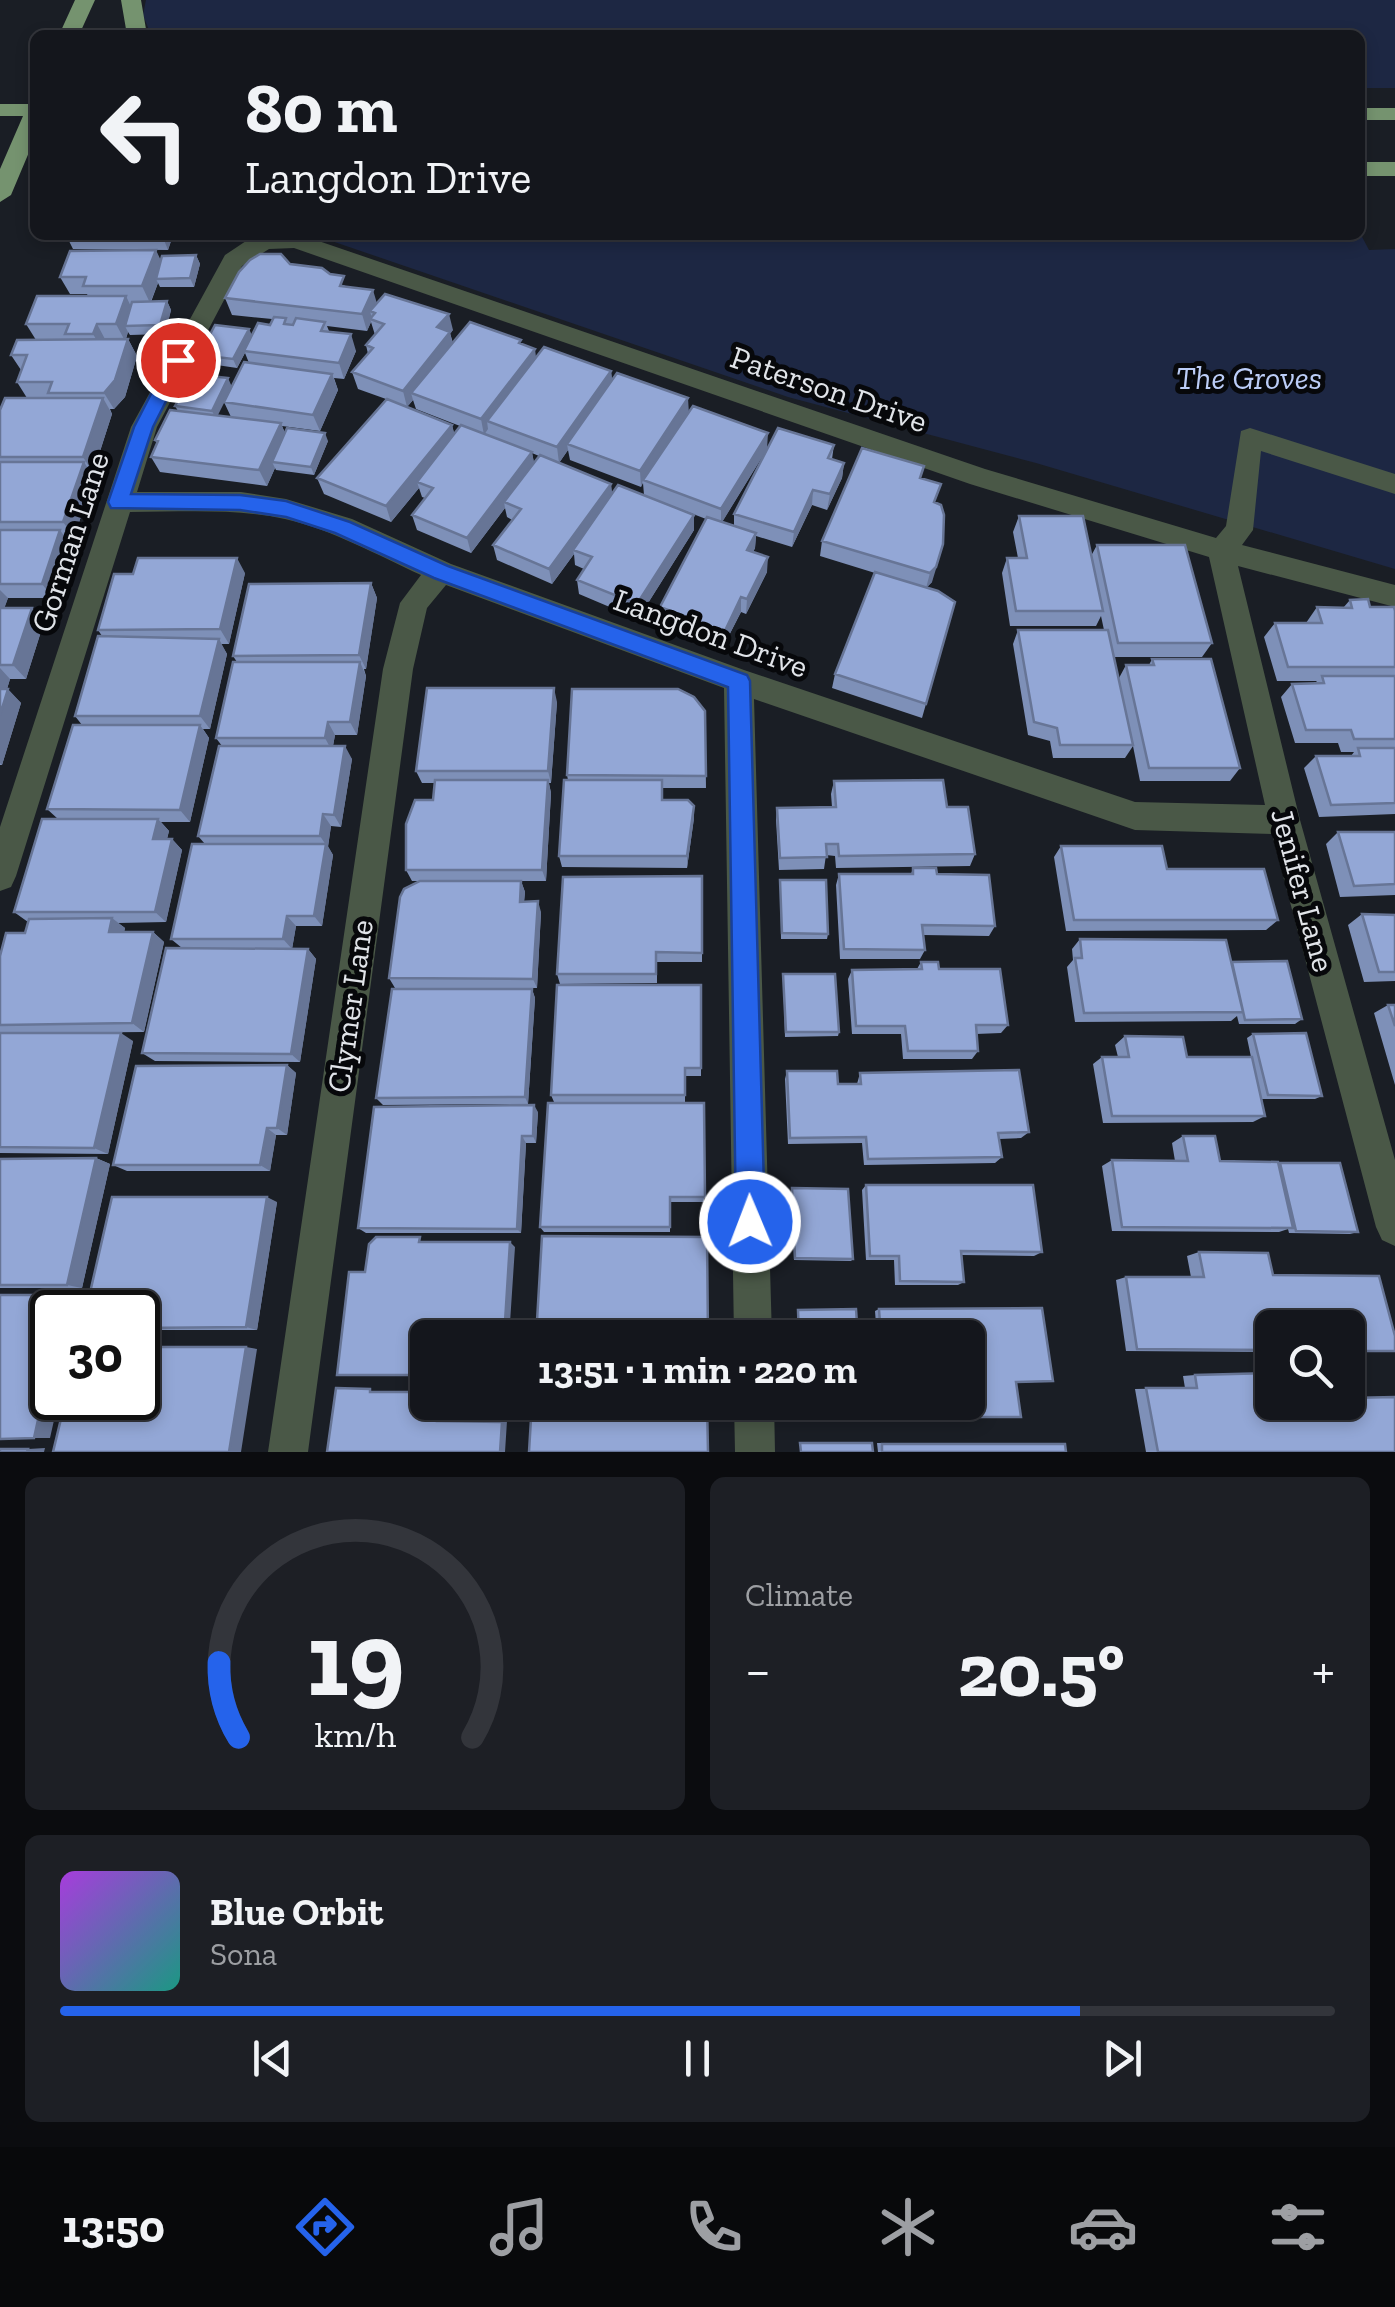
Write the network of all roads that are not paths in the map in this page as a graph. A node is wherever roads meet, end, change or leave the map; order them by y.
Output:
1 (85, 0) edge
2 (131, 0) edge
3 (72, 30) edge
4 (136, 30) edge
5 (0, 110) edge
6 (30, 111) edge
7 (1365, 114) edge
8 (1395, 114) edge
9 (30, 121) edge
10 (1365, 169) edge
11 (1395, 169) edge
12 (5, 172) edge
13 (0, 194) edge
14 (247, 248) joint
15 (1395, 484) edge
16 (118, 502) junction
17 (1221, 550) junction
18 (441, 572) junction
19 (1395, 596) edge
20 (739, 681) junction
21 (1284, 820) junction
22 (0, 876) edge
23 (1395, 1227) edge
24 (753, 1320) edge
25 (754, 1420) edge
26 (288, 1452) edge
27 (755, 1452) edge

1 - 3 main road
2 - 4 main road
5 - 6 main road
7 - 8 main road
9 - 12 main road
10 - 11 main road
12 - 13 main road
14 - 16 street, Gorman Lane
14 - 17 street, Paterson Drive
15 - 17 street
16 - 18 street, Langdon Drive
16 - 22 street, Gorman Lane
17 - 19 street, Paterson Drive
17 - 21 street, Jenifer Lane
18 - 20 street, Langdon Drive
18 - 26 street, Clymer Lane
20 - 21 street, Langdon Drive
20 - 24 street
21 - 23 street, Jenifer Lane
25 - 27 street

